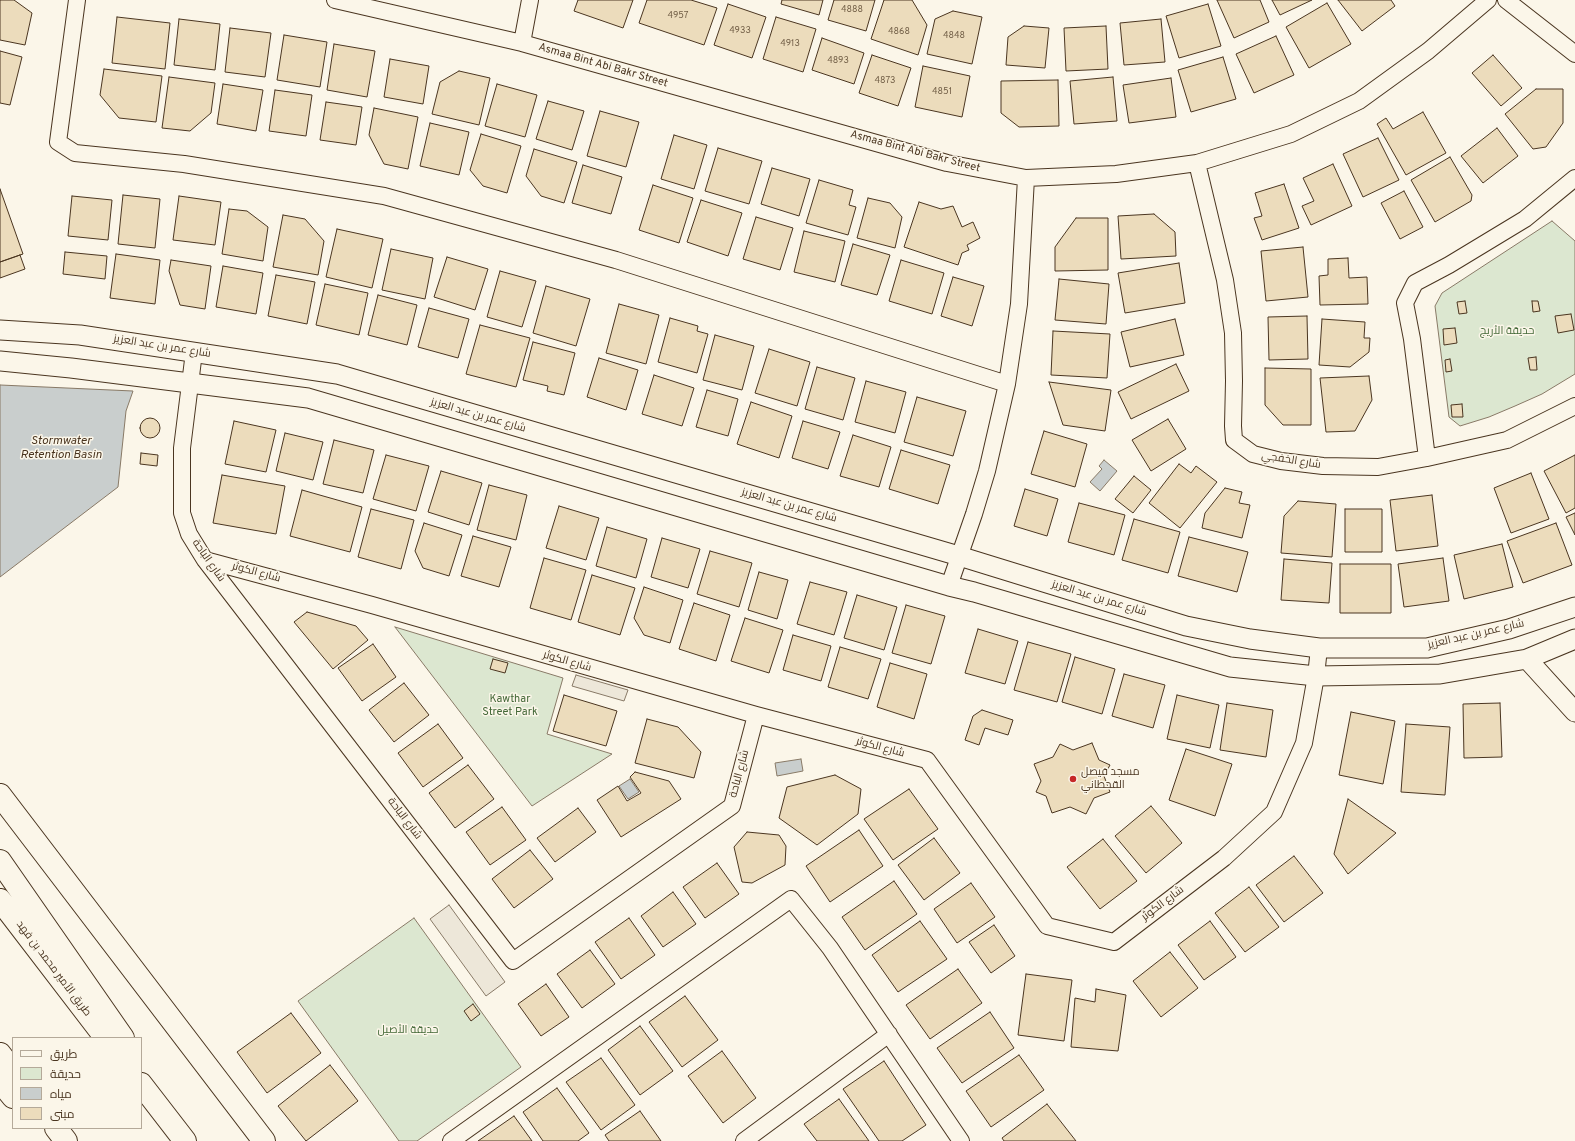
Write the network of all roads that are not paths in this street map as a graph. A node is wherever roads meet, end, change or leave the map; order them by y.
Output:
1 (77, 0) edge
2 (335, 0) edge
3 (530, 0) edge
4 (1488, 0) edge
5 (1506, 0) edge
6 (522, 43) junction
7 (1575, 54) edge
8 (1198, 163) junction
9 (1026, 178) junction
10 (1575, 178) edge
11 (0, 330) edge
12 (194, 352) junction
13 (0, 361) edge
14 (190, 383) junction
15 (1007, 384) junction
16 (1575, 406) edge
17 (1427, 458) junction
18 (959, 556) junction
19 (205, 560) junction
20 (949, 586) junction
21 (1575, 607) edge
22 (1575, 639) edge
23 (1319, 648) junction
24 (1527, 659) junction
25 (1316, 676) junction
26 (1575, 712) edge
27 (756, 715) junction
28 (0, 795) edge
29 (0, 861) edge
30 (0, 900) edge
31 (888, 1034) junction
32 (105, 1037) edge
33 (122, 1037) edge
34 (0, 1054) edge
35 (12, 1071) edge
36 (0, 1081) edge
37 (142, 1084) edge
38 (12, 1096) edge
39 (184, 1141) edge
40 (264, 1141) edge
41 (451, 1141) edge
42 (744, 1141) edge
43 (961, 1141) edge

1 - 15 street
2 - 6 street, Asmaa Bint Abi Bakr Street
3 - 6 street
4 - 8 street, Asmaa Bint Abi Bakr Street
5 - 7 street
6 - 9 street, Asmaa Bint Abi Bakr Street
8 - 9 street, Asmaa Bint Abi Bakr Street
8 - 17 street, شارع الخفجي
9 - 15 street
10 - 17 street
11 - 12 street, شارع عمر بن عبد العزيز
12 - 14 street, شارع الباحة
12 - 18 street, شارع عمر بن عبد العزيز
13 - 14 street
14 - 19 street, شارع الباحة
14 - 20 street
15 - 18 street
16 - 17 street, شارع الخفجي
18 - 20 street
18 - 23 street, شارع عمر بن عبد العزيز
19 - 27 street, شارع الكوثر
19 - 27 street, شارع الباحة
20 - 25 street
21 - 23 street, شارع عمر بن عبد العزيز
22 - 24 street
23 - 25 street, شارع الكوثر
24 - 25 street
24 - 26 street
25 - 27 street, شارع الكوثر
28 - 40 main road
29 - 33 main road
30 - 32 main road, طريق الأمير محمد بن فهد
31 - 41 street
31 - 42 street
31 - 43 street
34 - 35 main road
36 - 38 main road
37 - 39 main road

